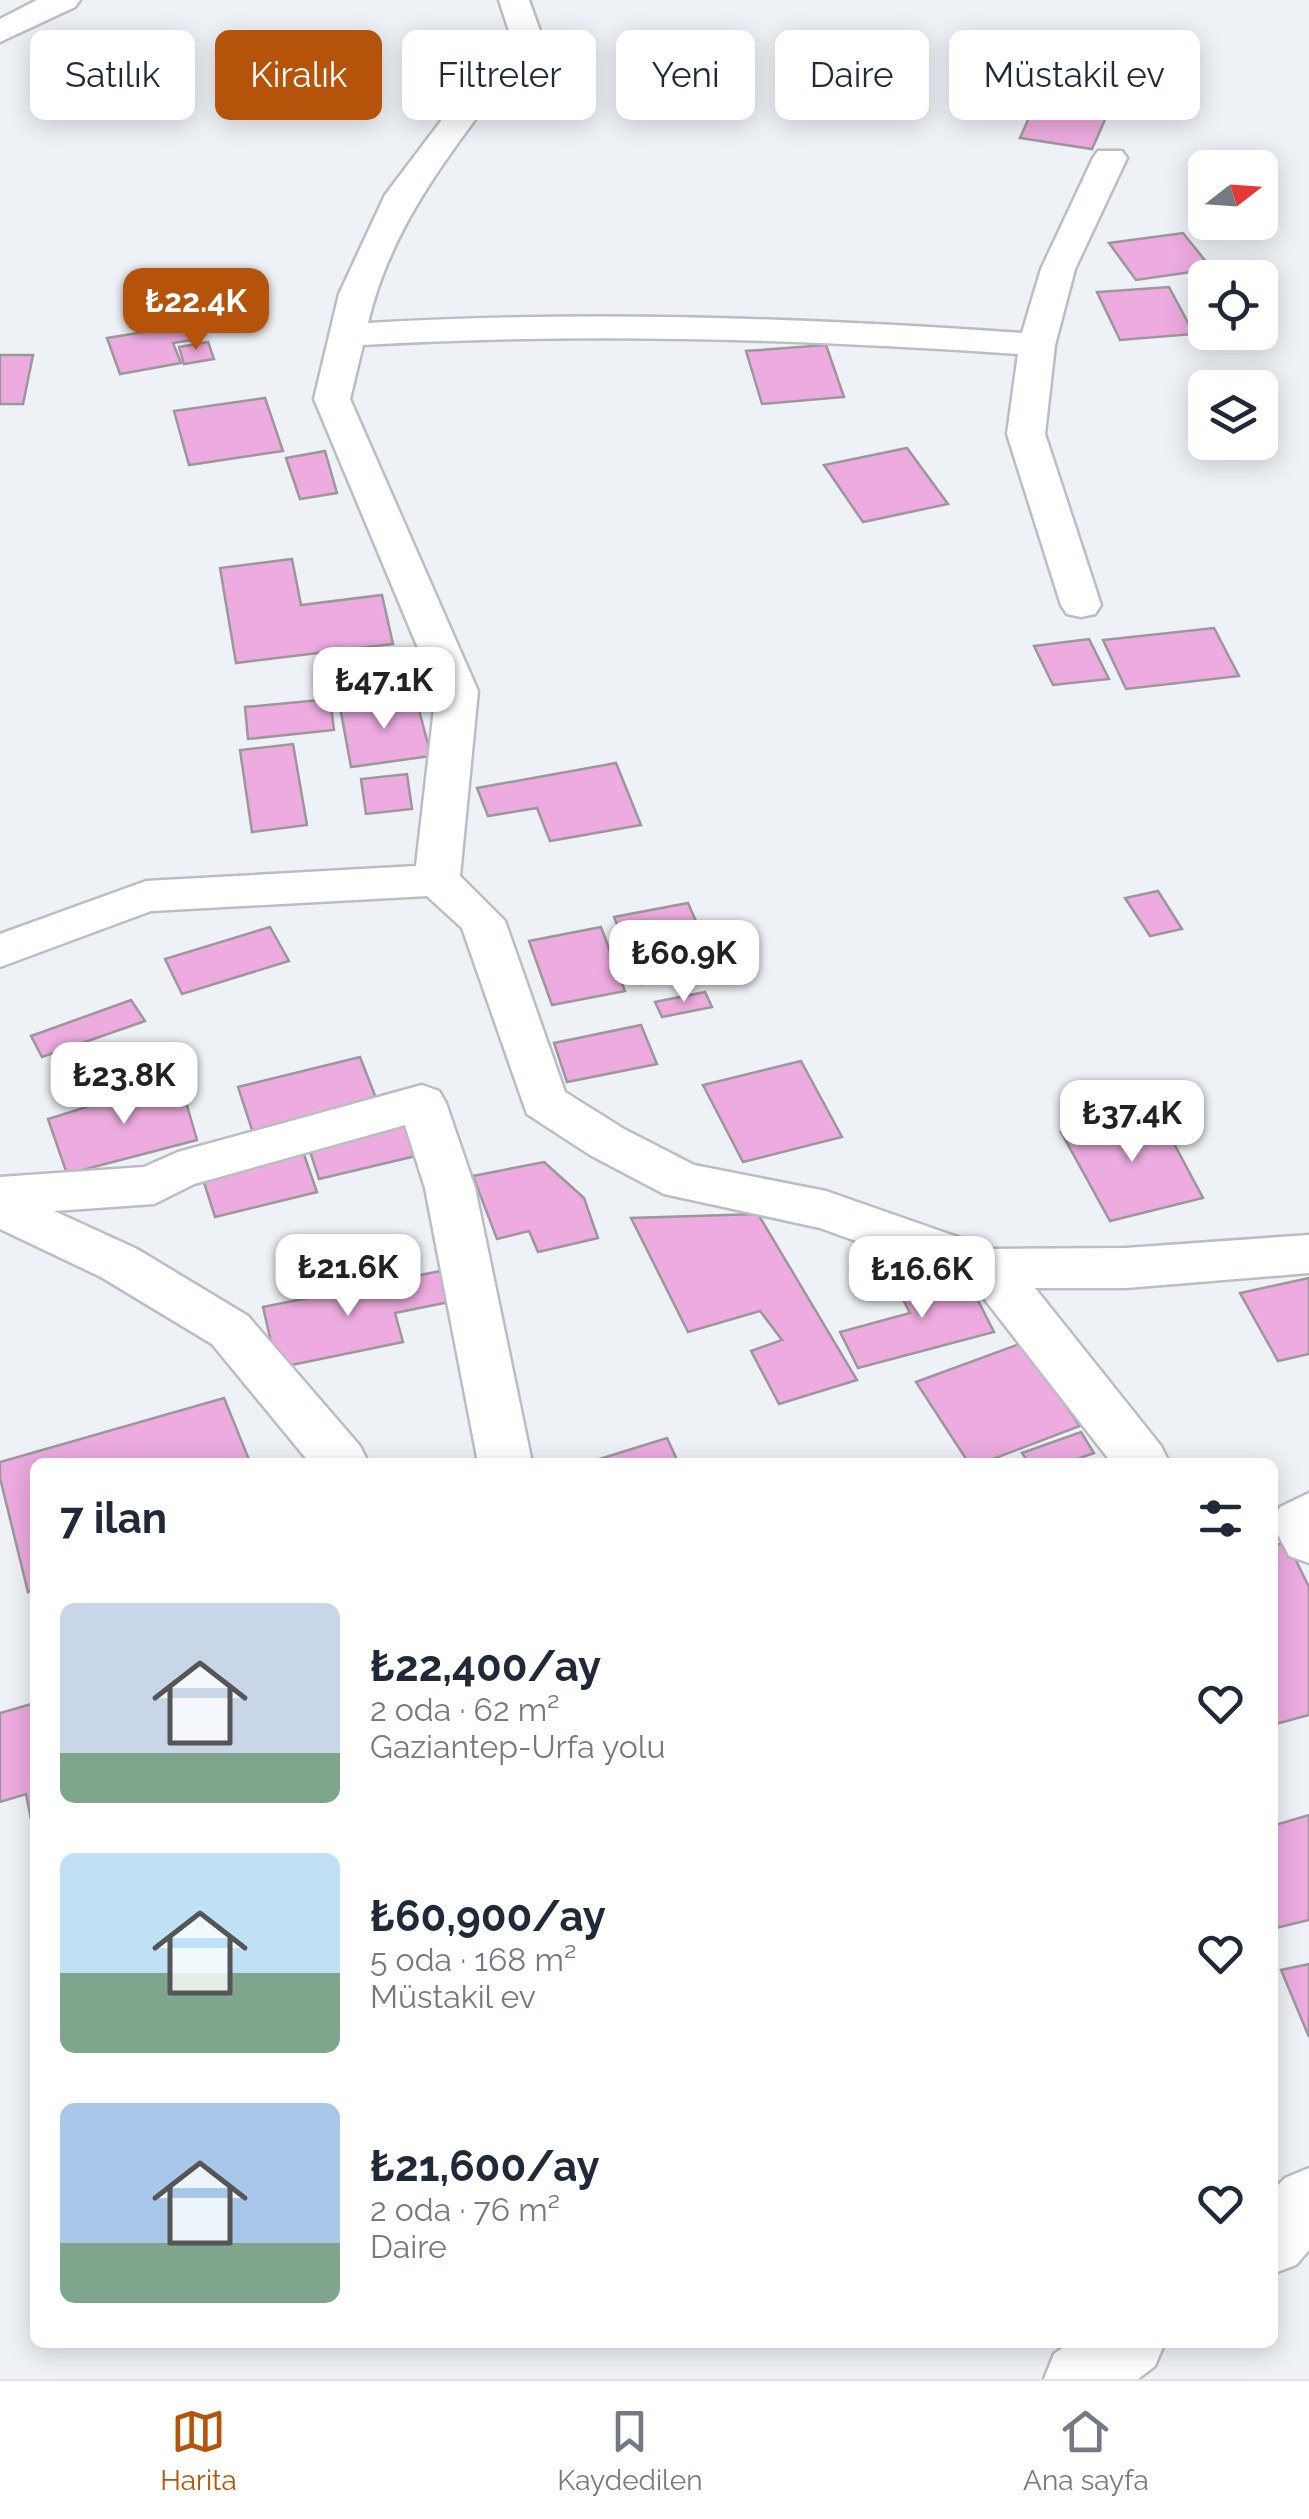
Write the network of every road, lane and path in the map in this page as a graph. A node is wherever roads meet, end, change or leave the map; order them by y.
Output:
1 (64, 0) edge
2 (514, 0) edge
3 (0, 32) edge
4 (1110, 158) dead end
5 (347, 335) junction
6 (1037, 345) junction
7 (1081, 604) dead end
8 (437, 880) junction
9 (0, 951) edge
10 (0, 1196) edge
11 (0, 1207) edge
12 (1309, 1254) edge
13 (990, 1269) junction
14 (338, 1458) edge
15 (504, 1458) edge
16 (1139, 1458) edge
17 (1309, 2201) edge
18 (1278, 2235) edge
19 (1123, 2348) edge
20 (1079, 2379) edge

1 - 3 highway
2 - 5 street
4 - 6 street
5 - 6 street
5 - 8 street
6 - 7 street
8 - 9 street
8 - 13 street
10 - 15 street
11 - 14 street
12 - 13 street
13 - 16 street
17 - 18 street
19 - 20 street

